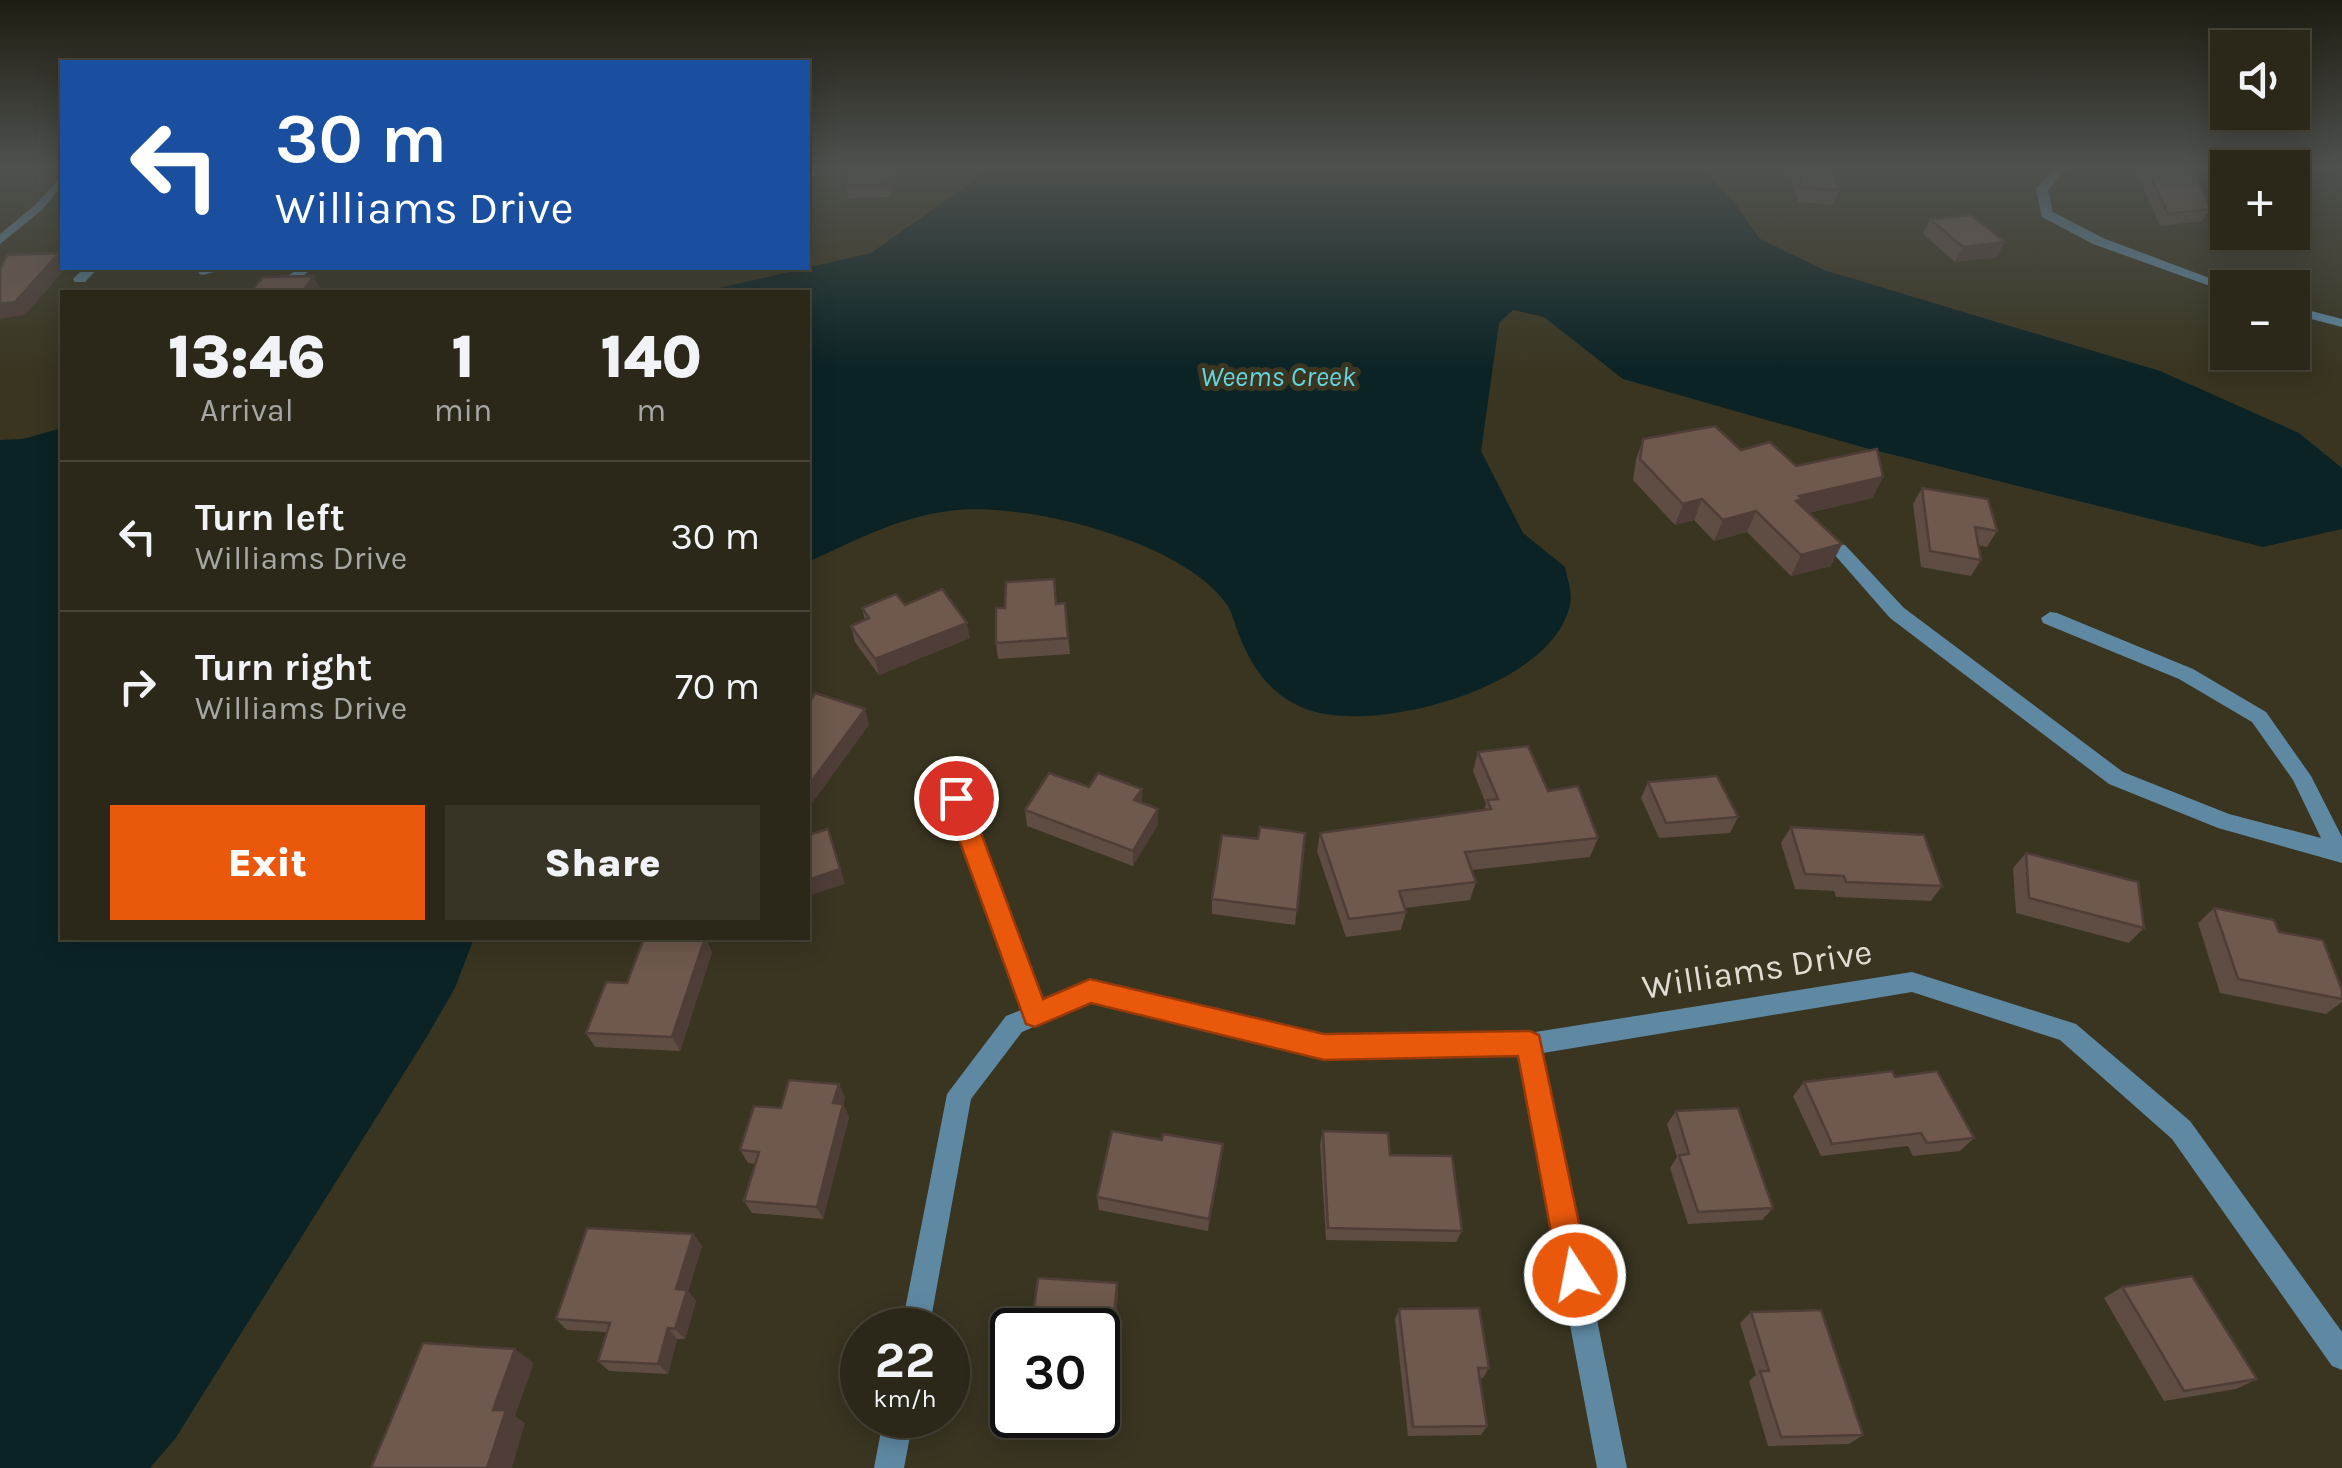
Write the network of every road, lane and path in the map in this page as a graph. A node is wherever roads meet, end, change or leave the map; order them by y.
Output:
1 (2086, 235) edge
2 (210, 270) edge
3 (304, 270) edge
4 (204, 271) dead end
5 (290, 280) edge
6 (2210, 281) edge
7 (2310, 315) edge
8 (2342, 324) edge
9 (1839, 549) edge
10 (2050, 618) dead end
11 (956, 798) dead end
12 (2340, 856) edge
13 (1035, 1015) junction
14 (1530, 1044) junction
15 (919, 1308) edge
16 (2342, 1356) edge
17 (895, 1438) edge
18 (889, 1468) edge
19 (1612, 1468) edge

1 - 6 street
2 - 4 lane
3 - 5 lane
7 - 8 street
9 - 12 street
10 - 12 street
11 - 13 street
13 - 14 street, Williams Drive
13 - 15 street, Williams Drive
14 - 16 street, Williams Drive
14 - 19 street
17 - 18 street

